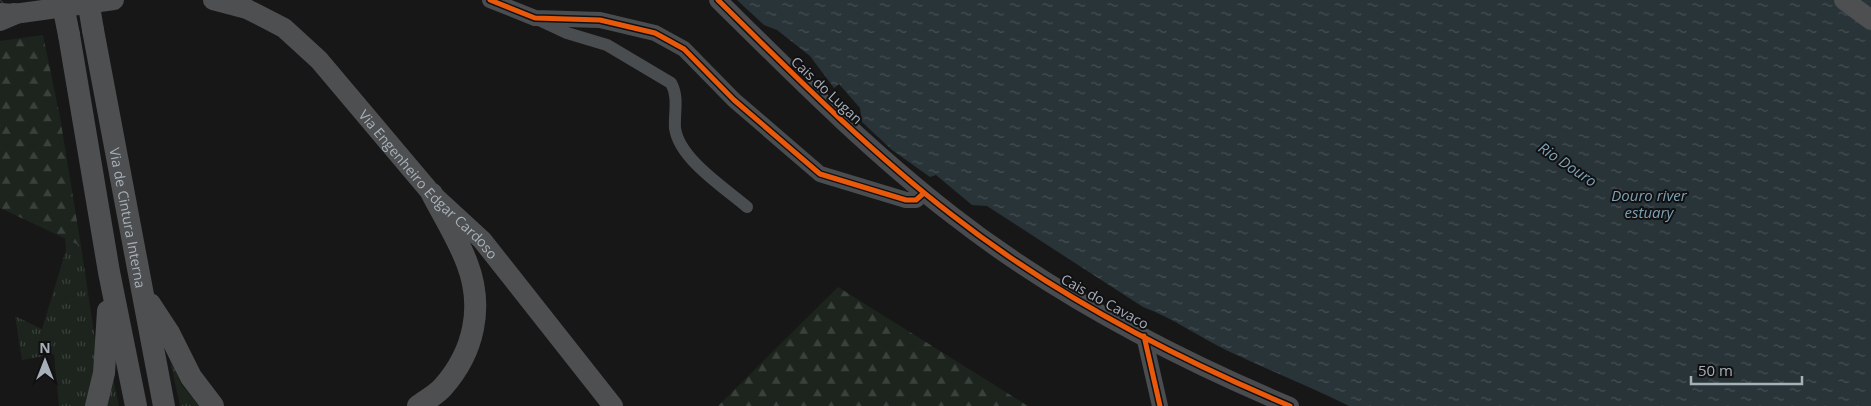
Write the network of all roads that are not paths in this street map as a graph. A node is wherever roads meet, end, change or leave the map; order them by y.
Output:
1 (62, 0) edge
2 (88, 0) edge
3 (114, 0) edge
4 (213, 0) edge
5 (490, 0) edge
6 (718, 0) edge
7 (1844, 0) edge
8 (5, 16) edge
9 (535, 18) junction
10 (1871, 20) edge
11 (924, 193) junction
12 (432, 194) junction
13 (747, 207) dead end
14 (109, 272) junction
15 (144, 295) junction
16 (1144, 336) junction
17 (96, 406) edge
18 (136, 406) edge
19 (164, 406) edge
20 (213, 406) edge
21 (418, 406) edge
22 (613, 406) edge
23 (1160, 406) edge
24 (1290, 406) edge

1 - 14 highway, Via de Cintura Interna, bridge
2 - 15 highway, Via de Cintura Interna, bridge
3 - 8 main road
4 - 12 main road, Via Engenheiro Edgar Cardoso
5 - 9 street
6 - 11 main road, Cais do Lugan
7 - 10 main road
9 - 11 street
9 - 13 street
11 - 16 main road, Cais do Cavaco
12 - 21 highway
12 - 22 main road, Via Engenheiro Edgar Cardoso
14 - 17 highway
14 - 18 highway, Via de Cintura Interna
15 - 19 highway, Via de Cintura Interna
15 - 20 highway
16 - 23 street
16 - 24 main road, Cais do Cavaco

